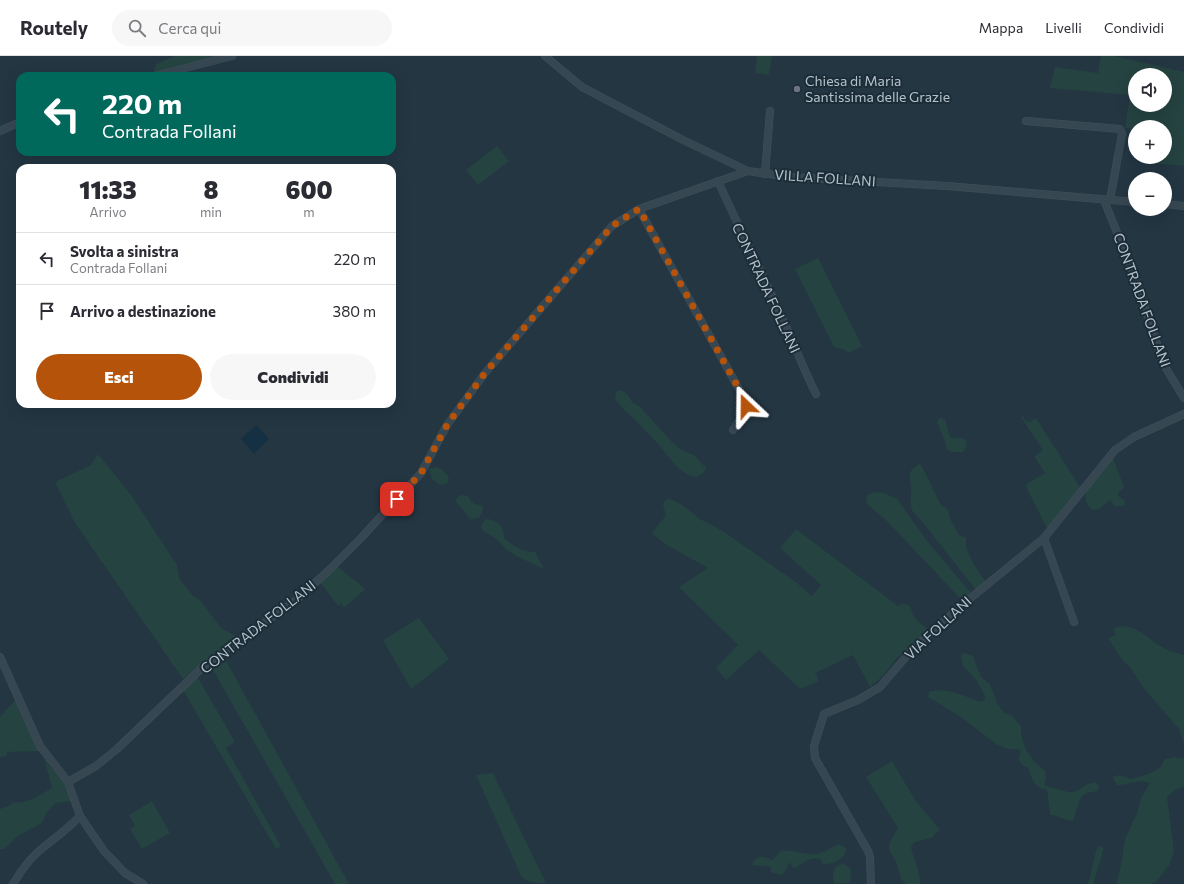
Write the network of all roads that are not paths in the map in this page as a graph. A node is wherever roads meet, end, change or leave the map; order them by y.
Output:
1 (232, 56) edge
2 (545, 56) edge
3 (170, 72) edge
4 (770, 111) dead end
5 (1026, 121) dead end
6 (16, 124) edge
7 (0, 131) edge
8 (748, 171) junction
9 (766, 174) junction
10 (718, 181) junction
11 (1107, 200) junction
12 (1128, 202) edge
13 (1172, 205) edge
14 (1184, 206) edge
15 (639, 209) junction
16 (816, 394) dead end
17 (1184, 398) edge
18 (1184, 414) edge
19 (733, 430) dead end
20 (1044, 538) junction
21 (1074, 622) dead end
22 (0, 657) edge
23 (68, 782) junction
24 (80, 816) junction
25 (13, 884) edge
26 (143, 884) edge
27 (871, 884) edge

1 - 3 street
2 - 8 street, VILLA FOLLANI
4 - 9 street
5 - 11 street
6 - 7 street
8 - 9 street, VILLA FOLLANI
8 - 10 street, CONTRADA FOLLANI
9 - 11 street, VILLA FOLLANI
10 - 15 street, CONTRADA FOLLANI
10 - 16 street, CONTRADA FOLLANI
11 - 12 street, VILLA FOLLANI
11 - 17 street, CONTRADA FOLLANI
13 - 14 street
15 - 19 street
15 - 23 street, CONTRADA FOLLANI
18 - 20 street, VIA FOLLANI
20 - 21 street
20 - 27 street, VIA FOLLANI
22 - 23 street
23 - 24 street
24 - 25 street
24 - 26 street

